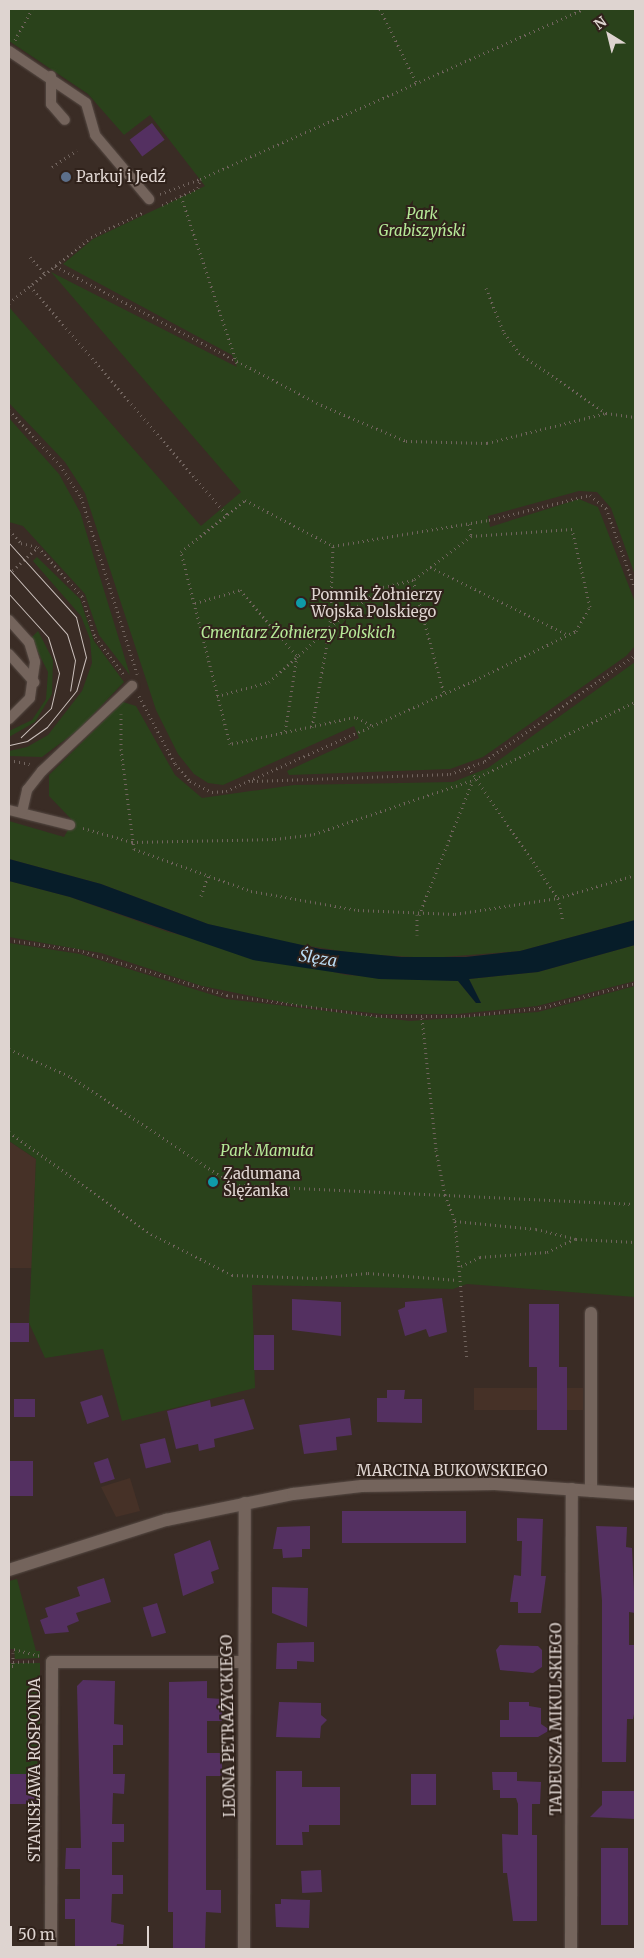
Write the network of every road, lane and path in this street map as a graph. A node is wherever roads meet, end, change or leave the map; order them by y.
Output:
1 (32, 9) edge
2 (380, 9) edge
3 (584, 9) edge
4 (9, 52) edge
5 (52, 76) junction
6 (416, 84) junction
7 (65, 120) dead end
8 (77, 150) dead end
9 (52, 167) dead end
10 (200, 179) junction
11 (181, 196) junction
12 (149, 199) joint
13 (156, 207) dead end
14 (148, 211) dead end
15 (30, 257) dead end
16 (55, 266) junction
17 (45, 274) junction
18 (30, 286) junction
19 (486, 288) dead end
20 (9, 303) edge
21 (237, 363) junction
22 (9, 410) edge
23 (606, 413) junction
24 (635, 417) edge
25 (227, 515) junction
26 (469, 524) junction
27 (9, 530) edge
28 (471, 536) junction
29 (333, 546) junction
30 (38, 547) junction
31 (430, 567) junction
32 (9, 574) edge
33 (413, 580) junction
34 (635, 588) edge
35 (194, 603) junction
36 (9, 620) edge
37 (330, 627) junction
38 (568, 635) junction
39 (9, 654) edge
40 (635, 655) edge
41 (297, 656) junction
42 (34, 682) junction
43 (132, 686) junction
44 (444, 693) junction
45 (217, 696) junction
46 (116, 702) junction
47 (635, 702) edge
48 (9, 719) edge
49 (371, 725) junction
50 (312, 727) junction
51 (285, 733) junction
52 (9, 760) edge
53 (468, 767) junction
54 (42, 770) junction
55 (474, 779) junction
56 (250, 781) junction
57 (9, 810) edge
58 (22, 812) junction
59 (70, 824) joint
60 (132, 842) junction
61 (635, 875) edge
62 (208, 876) junction
63 (201, 896) dead end
64 (558, 898) junction
65 (418, 915) junction
66 (563, 920) dead end
67 (416, 935) dead end
68 (9, 940) edge
69 (635, 983) edge
70 (422, 1018) junction
71 (9, 1049) edge
72 (9, 1132) edge
73 (445, 1195) junction
74 (635, 1204) edge
75 (455, 1221) junction
76 (576, 1239) junction
77 (635, 1242) edge
78 (461, 1266) junction
79 (458, 1280) junction
80 (591, 1313) dead end
81 (467, 1360) dead end
82 (572, 1489) junction
83 (592, 1491) junction
84 (635, 1494) edge
85 (245, 1503) junction
86 (9, 1570) edge
87 (9, 1648) edge
88 (9, 1653) edge
89 (13, 1662) junction
90 (46, 1662) junction
91 (243, 1662) junction
92 (9, 1666) edge
93 (51, 1949) edge
94 (244, 1949) edge
95 (571, 1949) edge

1 - 4 path
2 - 6 path
3 - 6 path
4 - 5 lane
5 - 7 lane
5 - 12 lane
6 - 10 path
8 - 9 path
10 - 11 path
10 - 12 path
11 - 13 path
11 - 21 path
14 - 16 path
15 - 17 path
16 - 17 path
16 - 21 path
17 - 18 path
18 - 20 path
18 - 25 path
19 - 23 path
21 - 23 path
22 - 43 path
23 - 24 path
25 - 29 path
25 - 35 path
26 - 28 path
26 - 29 path
26 - 34 path
27 - 30 path
28 - 31 path
28 - 38 path
29 - 37 path
30 - 32 path
30 - 43 path
31 - 33 path
31 - 38 path
33 - 37 path
33 - 44 path
35 - 41 path
35 - 45 path
36 - 42 lane
37 - 41 path
37 - 50 path
38 - 44 path
39 - 42 lane
40 - 53 path
41 - 45 path
41 - 51 path
42 - 48 lane
43 - 46 lane
43 - 56 path
44 - 49 path
45 - 51 path
46 - 54 lane
46 - 60 path
47 - 55 path
49 - 50 path
49 - 56 path
50 - 51 path
52 - 54 path
53 - 55 path
53 - 56 path
54 - 58 lane
55 - 60 path
55 - 64 path
55 - 65 path
57 - 58 lane
58 - 59 lane
59 - 60 path
60 - 62 path
61 - 64 path
62 - 63 path
62 - 65 path
64 - 65 path
64 - 66 path
65 - 67 path
68 - 70 path
69 - 70 path
70 - 73 path
71 - 73 path
72 - 79 path
73 - 74 path
73 - 75 path
75 - 76 path
75 - 78 path
76 - 77 path
76 - 78 path
78 - 79 path
79 - 81 path
80 - 83 street
82 - 83 street, MARCINA BUKOWSKIEGO
82 - 85 street, MARCINA BUKOWSKIEGO
82 - 95 street, TADEUSZA MIKULSKIEGO
83 - 84 street, MARCINA BUKOWSKIEGO
85 - 86 street, MARCINA BUKOWSKIEGO
85 - 91 street, LEONA PETRAŻYCKIEGO
87 - 90 path
88 - 89 path
89 - 90 path
89 - 92 path
90 - 91 street, STANISŁAWA ROSPONDA
90 - 93 street, STANISŁAWA ROSPONDA
91 - 94 street, LEONA PETRAŻYCKIEGO

